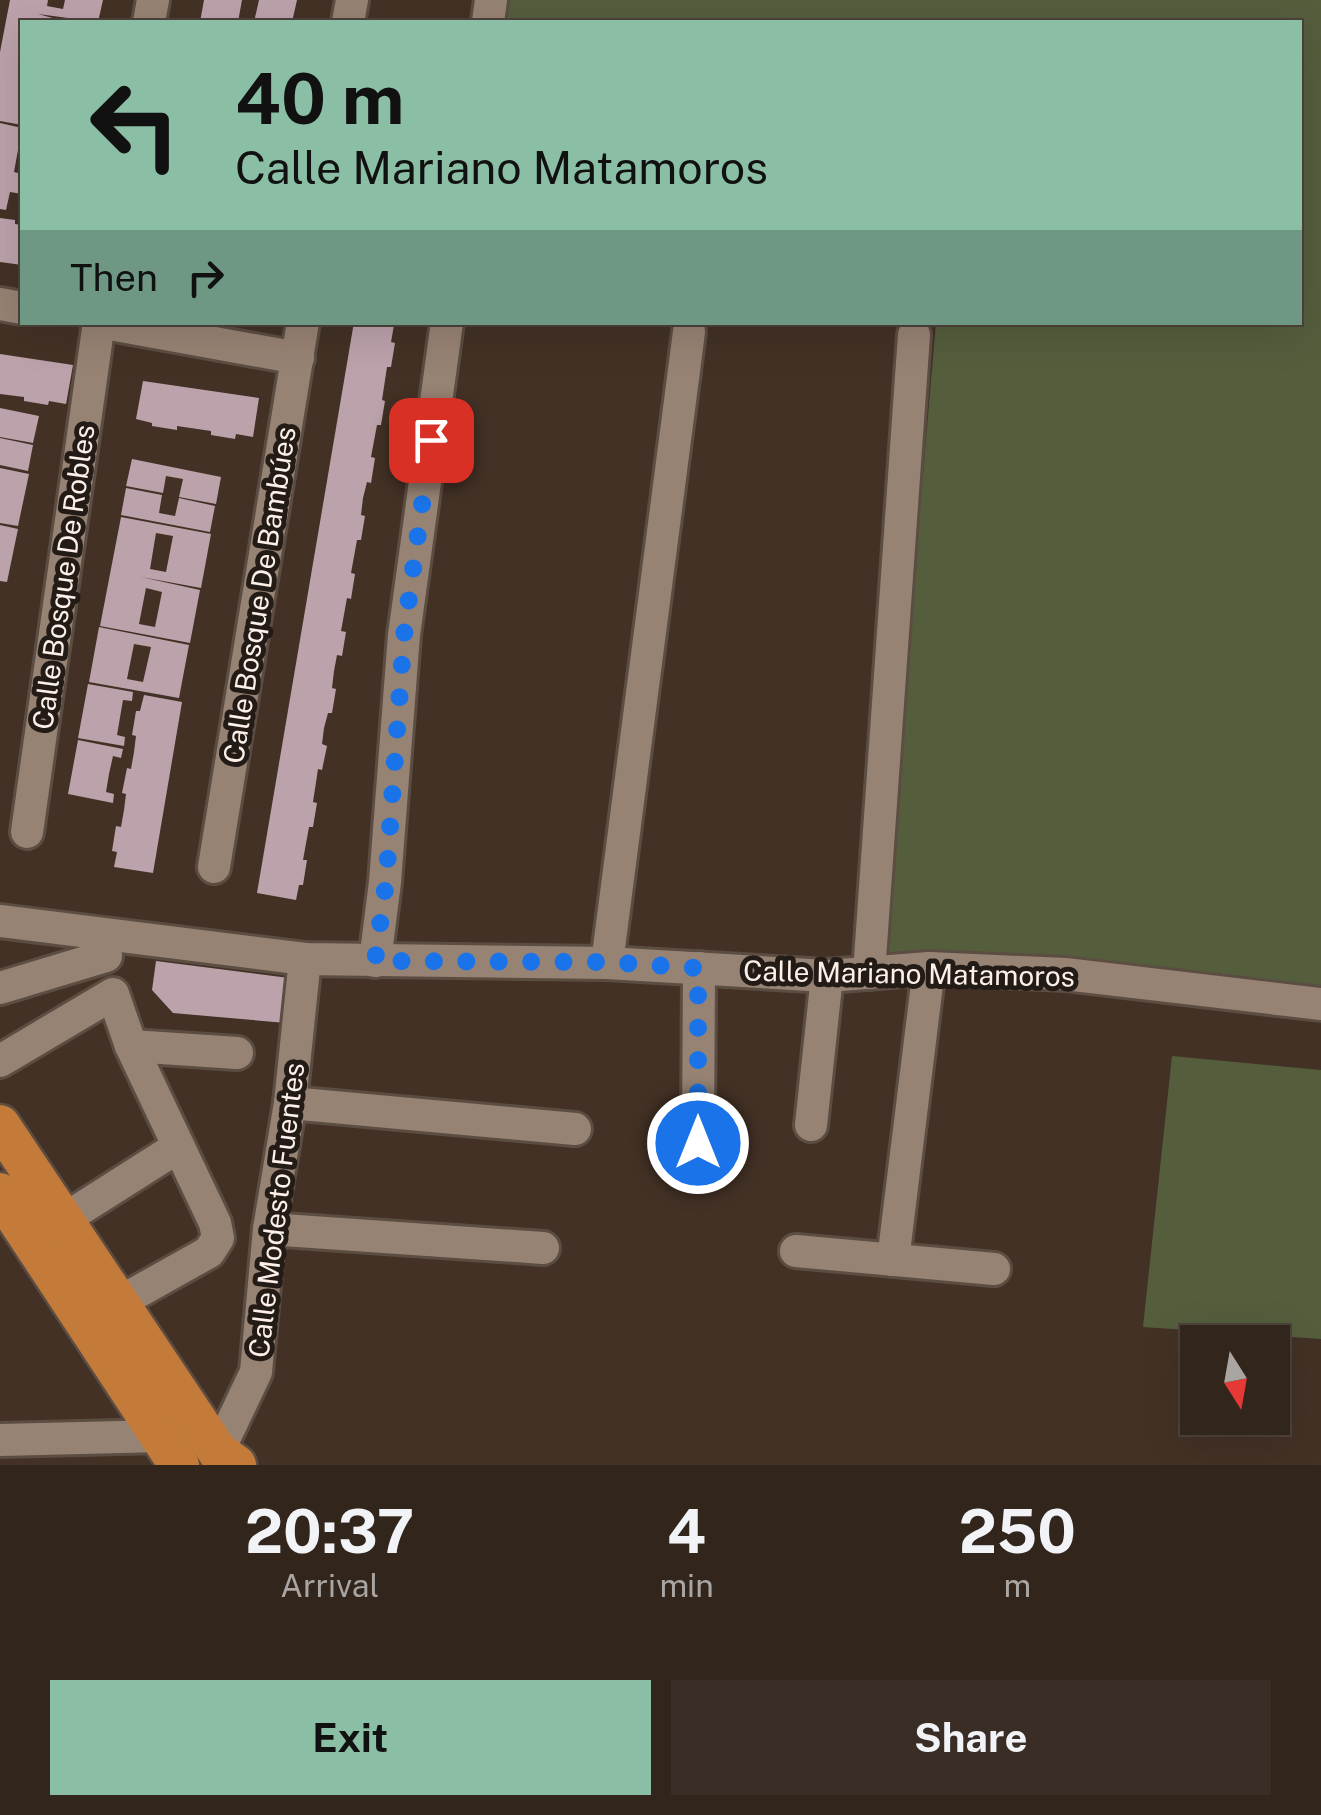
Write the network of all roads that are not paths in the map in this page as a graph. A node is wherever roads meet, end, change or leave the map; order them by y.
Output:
1 (99, 325) edge
2 (116, 325) edge
3 (304, 325) edge
4 (447, 325) edge
5 (689, 332) dead end
6 (914, 334) dead end
7 (298, 358) junction
8 (27, 832) dead end
9 (214, 867) dead end
10 (0, 921) edge
11 (106, 945) junction
12 (306, 959) junction
13 (375, 961) junction
14 (607, 962) junction
15 (698, 968) junction
16 (929, 968) junction
17 (869, 973) junction
18 (827, 976) junction
19 (0, 988) edge
20 (113, 994) junction
21 (1321, 1004) edge
22 (131, 1046) junction
23 (238, 1053) dead end
24 (0, 1061) edge
25 (290, 1104) junction
26 (0, 1125) edge
27 (811, 1125) dead end
28 (575, 1129) dead end
29 (698, 1143) dead end
30 (178, 1147) junction
31 (0, 1194) edge
32 (63, 1220) junction
33 (269, 1228) junction
34 (543, 1248) dead end
35 (796, 1251) dead end
36 (892, 1260) junction
37 (994, 1269) dead end
38 (118, 1303) junction
39 (54, 1438) junction
40 (0, 1440) edge
41 (170, 1451) edge
42 (227, 1459) edge
43 (86, 1465) edge

1 - 8 street, Calle Bosque De Robles
2 - 7 street
3 - 7 street, Calle Bosque De Bambúes
4 - 13 street
5 - 14 street
6 - 17 street
7 - 9 street, Calle Bosque De Bambúes
10 - 11 street, Calle Mariano Matamoros
11 - 12 street, Calle Mariano Matamoros
11 - 19 street
11 - 20 street
12 - 13 street, Calle Mariano Matamoros
12 - 25 street, Calle Modesto Fuentes
13 - 14 street, Calle Mariano Matamoros
14 - 15 street, Calle Mariano Matamoros
15 - 18 street, Calle Mariano Matamoros
15 - 29 street
16 - 17 street, Calle Mariano Matamoros
16 - 21 street, Calle Mariano Matamoros
16 - 36 street
17 - 18 street, Calle Mariano Matamoros
18 - 27 street
20 - 22 street
20 - 24 street
22 - 23 street
22 - 30 street
25 - 28 street
25 - 33 street, Calle Modesto Fuentes
26 - 32 main road
30 - 32 street
30 - 38 street
31 - 41 main road
32 - 38 main road
33 - 34 street
33 - 42 street, Calle Modesto Fuentes
35 - 36 street
36 - 37 street
38 - 42 main road
39 - 40 street
39 - 41 street
39 - 43 street

